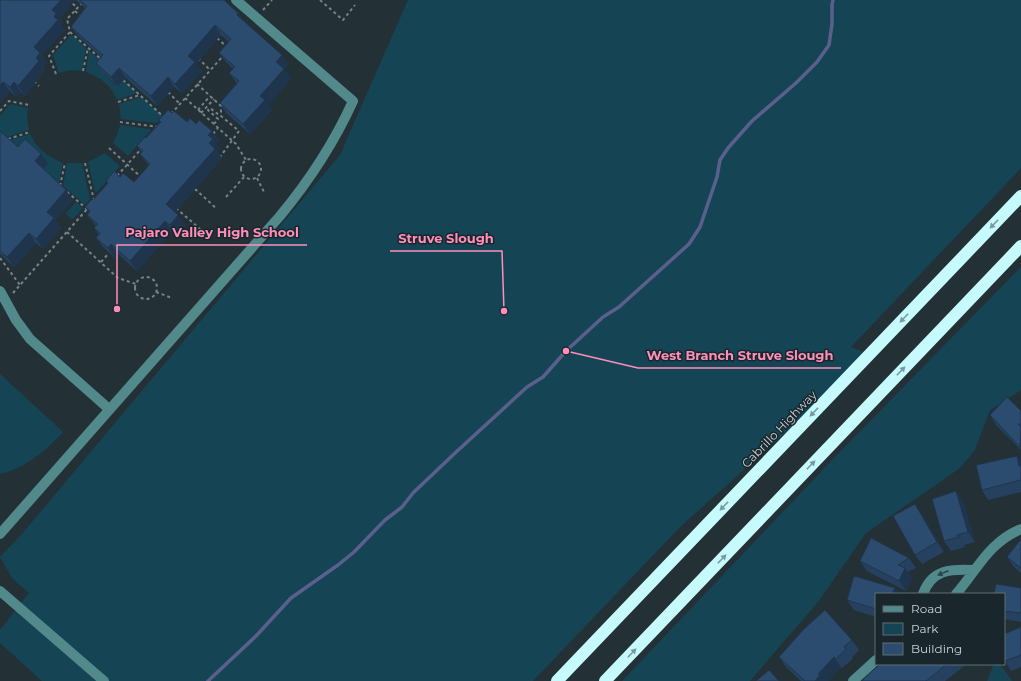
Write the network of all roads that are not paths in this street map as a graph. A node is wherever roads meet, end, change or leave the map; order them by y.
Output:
1 (236, 0) edge
2 (1021, 196) edge
3 (1021, 246) edge
4 (0, 291) edge
5 (109, 409) junction
6 (1021, 529) edge
7 (0, 534) edge
8 (973, 570) junction
9 (0, 591) edge
10 (924, 593) edge
11 (957, 593) edge
12 (875, 661) edge
13 (104, 681) edge
14 (557, 681) edge
15 (605, 681) edge
16 (853, 681) edge

1 - 5 street
2 -> 14 highway, Cabrillo Highway
15 -> 3 highway
4 - 5 street
5 - 7 street
6 - 8 street
8 -> 10 street
8 - 11 street
9 - 13 street
12 - 16 street

